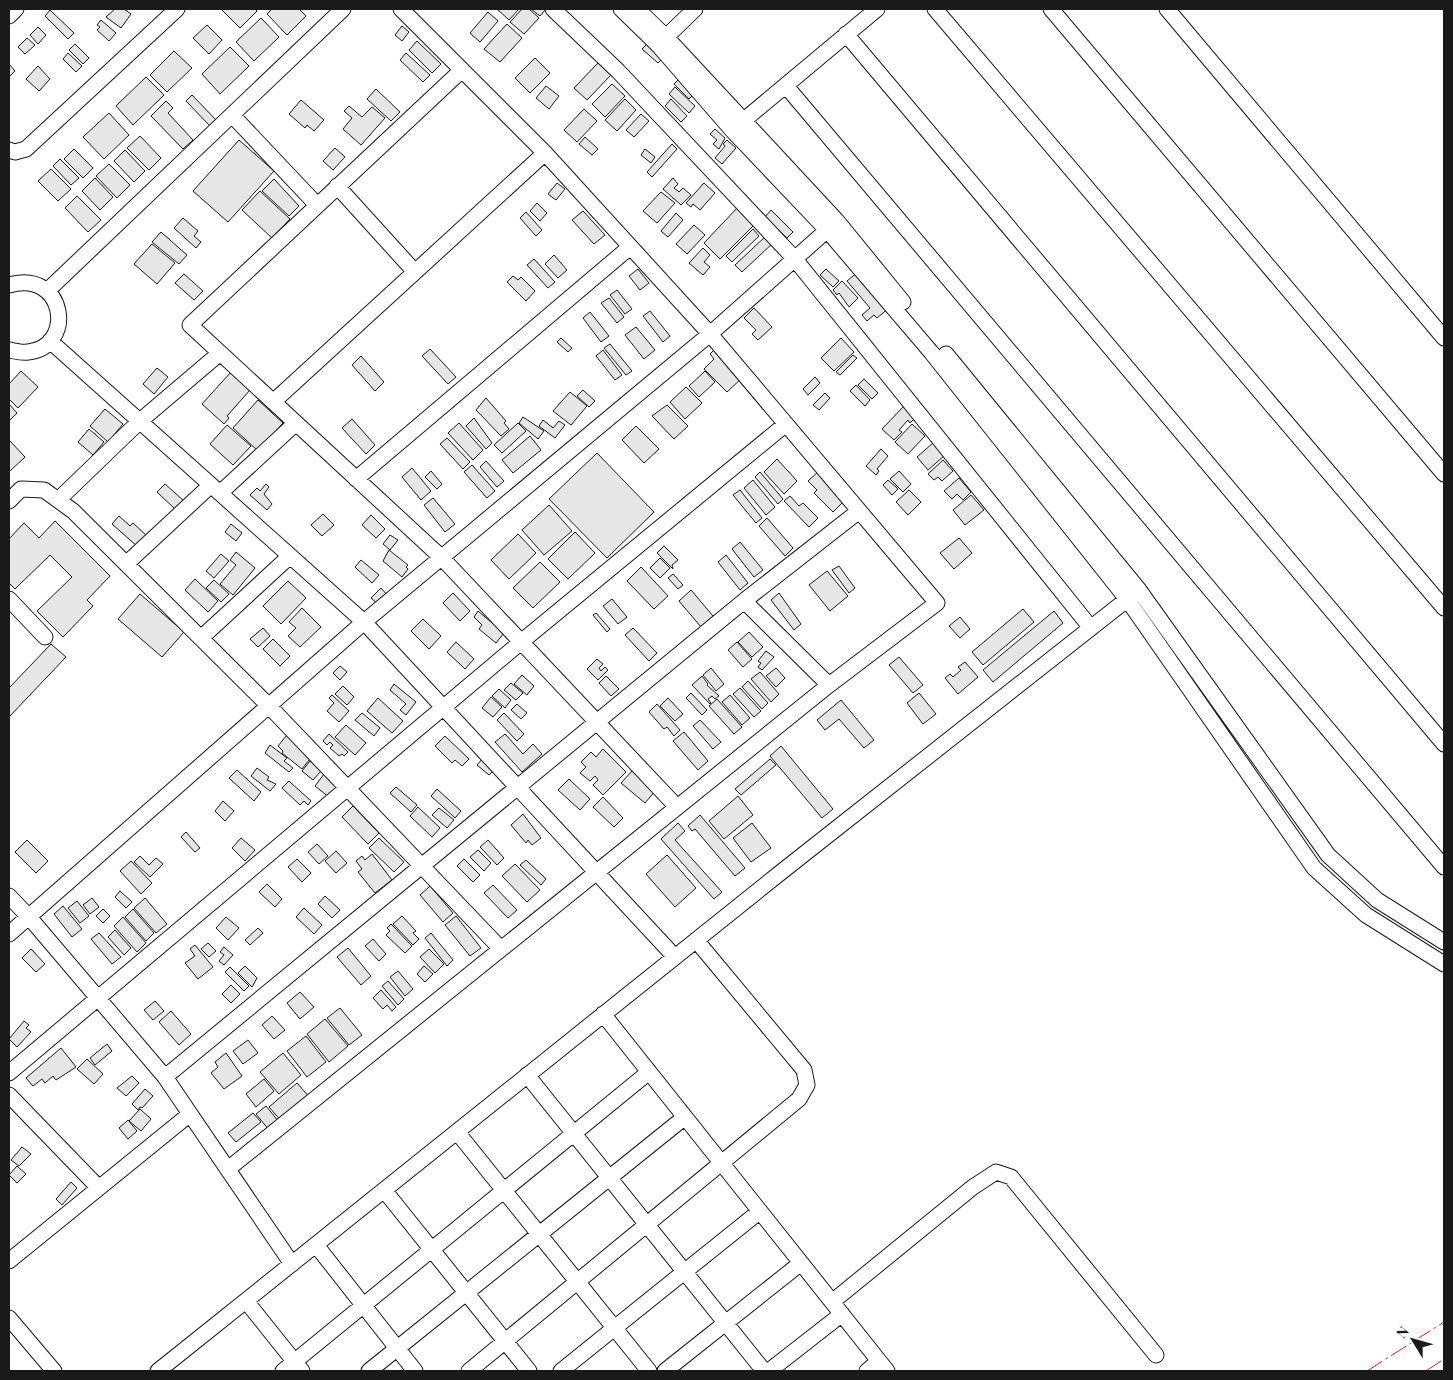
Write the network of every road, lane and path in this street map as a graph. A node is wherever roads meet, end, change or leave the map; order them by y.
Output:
1 (16, 9) edge
2 (177, 9) edge
3 (343, 9) edge
4 (400, 9) edge
5 (554, 9) edge
6 (621, 9) edge
7 (637, 9) edge
8 (696, 9) edge
9 (876, 9) edge
10 (935, 9) edge
11 (1051, 9) edge
12 (1167, 9) edge
13 (9, 16) edge
14 (846, 34) junction
15 (666, 36) junction
16 (462, 70) junction
17 (786, 86) junction
18 (232, 115) junction
19 (738, 125) junction
20 (9, 150) edge
21 (545, 153) junction
22 (337, 186) junction
23 (317, 205) junction
24 (832, 226) junction
25 (630, 246) junction
26 (794, 258) junction
27 (414, 272) junction
28 (9, 285) edge
29 (48, 290) junction
30 (710, 334) junction
31 (1444, 338) edge
32 (50, 341) junction
33 (9, 350) edge
34 (220, 353) junction
35 (273, 402) junction
36 (140, 421) junction
37 (296, 423) junction
38 (786, 424) junction
39 (1444, 474) edge
40 (356, 479) junction
41 (215, 489) junction
42 (58, 500) junction
43 (9, 501) edge
44 (860, 511) junction
45 (290, 556) junction
46 (441, 557) junction
47 (126, 564) junction
48 (1139, 590) junction
49 (9, 599) edge
50 (1127, 600) junction
51 (744, 601) junction
52 (1444, 608) edge
53 (364, 622) junction
54 (1091, 628) junction
55 (45, 637) dead end
56 (201, 638) junction
57 (521, 642) junction
58 (829, 684) junction
59 (269, 706) junction
60 (443, 707) junction
61 (596, 722) junction
62 (1444, 744) edge
63 (517, 787) junction
64 (347, 788) junction
65 (677, 807) junction
66 (421, 866) junction
67 (1444, 867) edge
68 (597, 873) junction
69 (9, 896) edge
70 (29, 917) junction
71 (9, 934) edge
72 (696, 940) junction
73 (1444, 942) edge
74 (501, 949) junction
75 (675, 957) junction
76 (1444, 964) edge
77 (98, 998) junction
78 (604, 1014) junction
79 (649, 1072) junction
80 (9, 1073) edge
81 (527, 1076) junction
82 (165, 1077) junction
83 (9, 1095) edge
84 (190, 1114) junction
85 (686, 1118) junction
86 (457, 1132) junction
87 (574, 1134) junction
88 (722, 1164) junction
89 (228, 1169) junction
90 (610, 1178) junction
91 (99, 1188) junction
92 (384, 1190) junction
93 (504, 1191) junction
94 (760, 1211) junction
95 (647, 1225) junction
96 (539, 1235) junction
97 (316, 1245) junction
98 (432, 1249) junction
99 (9, 1261) edge
100 (292, 1264) junction
101 (801, 1264) junction
102 (684, 1272) junction
103 (578, 1282) junction
104 (467, 1293) junction
105 (246, 1301) junction
106 (363, 1305) junction
107 (837, 1308) junction
108 (9, 1318) edge
109 (726, 1323) junction
110 (614, 1328) junction
111 (505, 1341) junction
112 (398, 1349) junction
113 (1156, 1355) dead end
114 (883, 1366) edge
115 (293, 1368) edge
116 (167, 1369) edge
117 (54, 1371) edge
118 (369, 1371) edge
119 (416, 1371) edge
120 (469, 1371) edge
121 (529, 1371) edge
122 (561, 1371) edge
123 (649, 1371) edge
124 (665, 1371) edge
125 (764, 1371) edge
126 (769, 1371) edge
127 (867, 1371) edge

1 - 13 street
2 - 20 street
3 - 18 street
4 - 16 street
5 - 26 street
6 - 19 street
7 - 15 street
8 - 15 street
9 - 14 street
10 - 52 street
11 - 39 street
12 - 31 street
14 - 17 street
14 - 62 street
15 - 19 street
16 - 21 street
16 - 22 street
17 - 19 street
17 - 67 street
18 - 23 street
18 - 29 street
19 - 24 street
21 - 25 street
21 - 27 street
22 - 23 street
22 - 27 street
23 - 34 street
24 - 26 street
24 - 48 street
24 - 50 street
25 - 30 street
25 - 40 street
26 - 30 street
26 - 54 street
27 - 35 street
28 - 29 street
29 - 32 street
30 - 38 street
30 - 46 street
32 - 33 street
32 - 36 street
34 - 35 street
34 - 36 street
35 - 37 street
36 - 41 street
36 - 42 street
37 - 40 street
37 - 41 street
38 - 44 street
38 - 57 street
40 - 46 street
41 - 45 street
41 - 47 street
42 - 43 street
42 - 47 street
44 - 51 street
44 - 58 street
45 - 53 street
45 - 56 street
46 - 53 street
46 - 57 street
47 - 56 street
48 - 50 street
48 - 73 street
49 - 55 street
50 - 54 street
50 - 76 street
51 - 58 street
51 - 61 street
53 - 59 street
53 - 60 street
54 - 72 street
56 - 59 street
57 - 60 street
57 - 61 street
58 - 65 street
59 - 64 street
59 - 70 street
60 - 63 street
60 - 64 street
61 - 63 street
61 - 65 street
63 - 66 street
63 - 68 street
64 - 66 street
64 - 77 street
65 - 68 street
66 - 74 street
66 - 82 street
68 - 74 street
68 - 75 street
69 - 70 street
70 - 71 street
70 - 77 street
72 - 75 street
72 - 88 street
74 - 89 street
75 - 78 street
77 - 80 street
77 - 82 street
78 - 79 street
78 - 81 street
79 - 85 street
79 - 87 street
81 - 86 street
81 - 87 street
82 - 84 street
83 - 91 street
84 - 89 street
84 - 91 street
85 - 88 street
85 - 90 street
86 - 92 street
86 - 93 street
87 - 90 street
87 - 93 street
88 - 94 street
88 - 95 street
89 - 100 street
90 - 95 street
90 - 96 street
91 - 99 street
92 - 97 street
92 - 98 street
93 - 96 street
93 - 98 street
94 - 101 street
94 - 102 street
95 - 102 street
95 - 103 street
96 - 103 street
96 - 104 street
97 - 100 street
97 - 106 street
98 - 104 street
98 - 106 street
100 - 105 street
101 - 107 street
101 - 109 street
102 - 109 street
102 - 110 street
103 - 110 street
103 - 111 street
104 - 111 street
104 - 112 street
105 - 115 street
105 - 116 street
106 - 112 street
106 - 115 street
107 - 113 street
107 - 114 street
107 - 126 street
108 - 117 street
109 - 124 street
109 - 125 street
110 - 122 street
110 - 123 street
111 - 120 street
111 - 121 street
112 - 118 street
112 - 119 street
114 - 127 street

